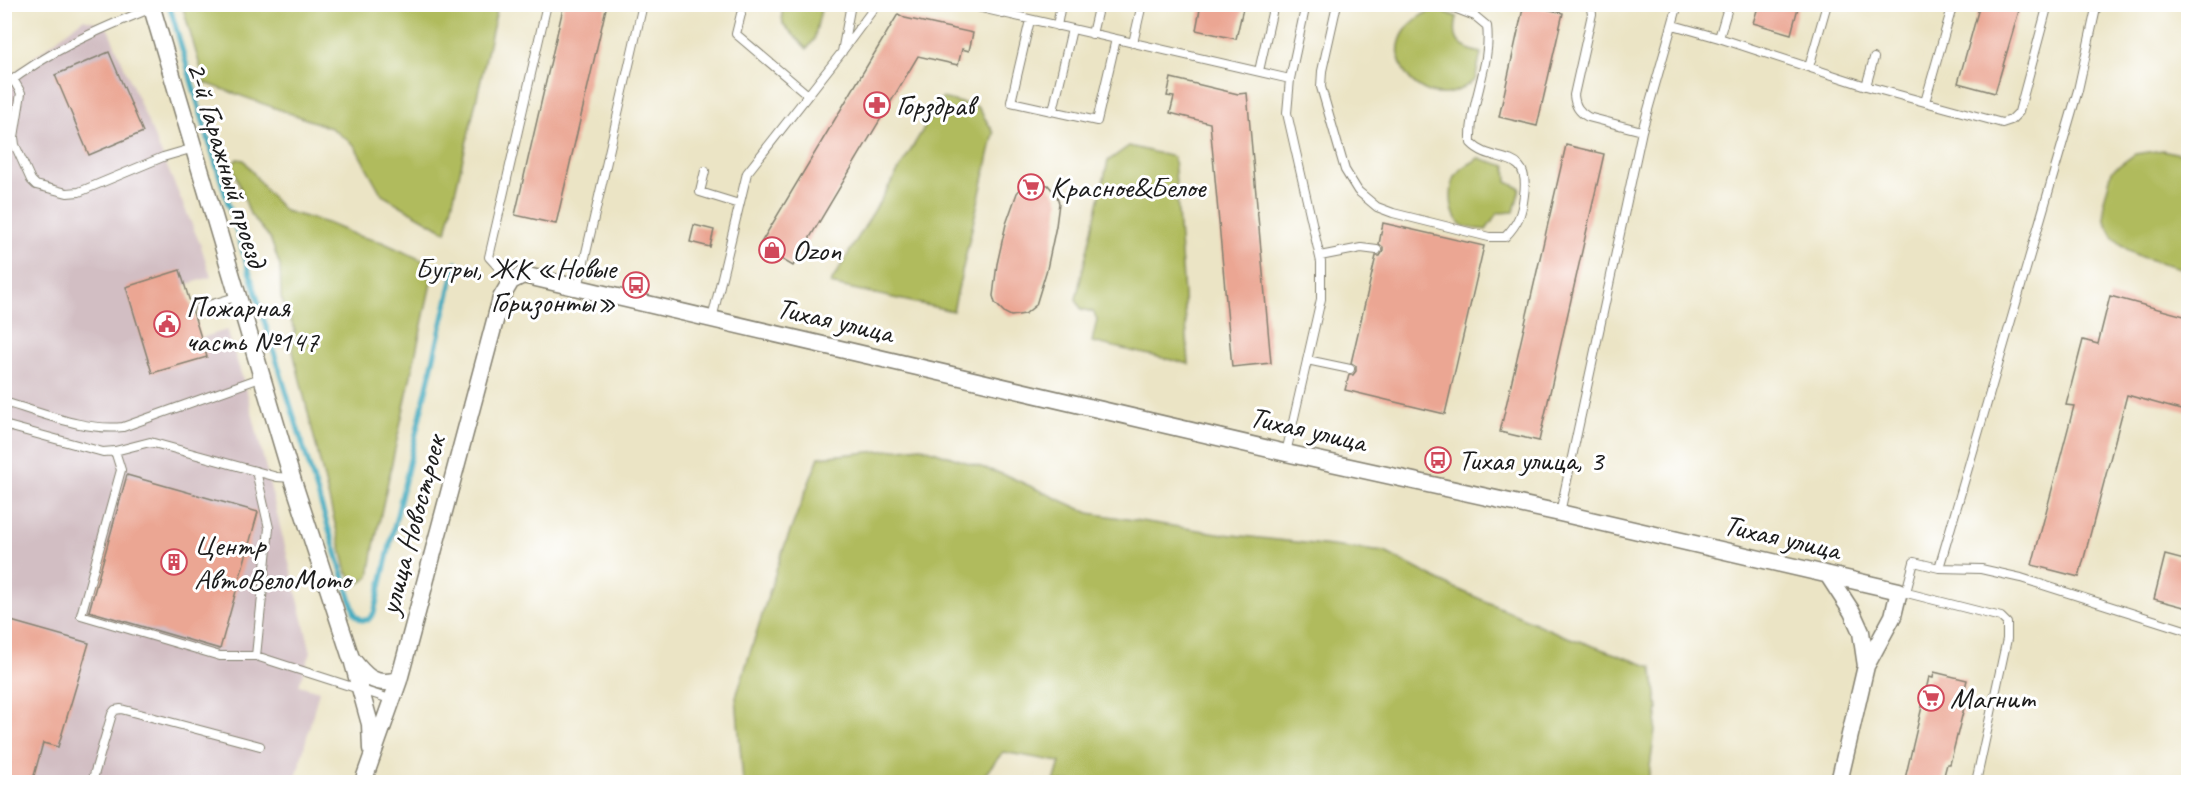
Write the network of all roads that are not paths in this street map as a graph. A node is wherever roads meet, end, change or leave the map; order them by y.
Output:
1 (547, 4) edge
2 (643, 4) edge
3 (851, 4) edge
4 (877, 4) edge
5 (964, 4) edge
6 (1061, 4) edge
7 (1099, 4) edge
8 (1142, 4) edge
9 (1274, 4) edge
10 (1306, 4) edge
11 (1337, 4) edge
12 (1444, 4) edge
13 (1590, 4) edge
14 (1678, 4) edge
15 (1729, 4) edge
16 (1827, 4) edge
17 (1953, 4) edge
18 (2048, 4) edge
19 (2097, 4) edge
20 (152, 8) joint
21 (1004, 9) edge
22 (741, 14) dead end
23 (1030, 20) junction
24 (1673, 25) junction
25 (1057, 26) junction
26 (1072, 29) junction
27 (1092, 34) junction
28 (1719, 38) junction
29 (1116, 39) junction
30 (1133, 43) junction
31 (842, 52) junction
32 (1874, 58) dead end
33 (1809, 67) junction
34 (1258, 71) junction
35 (13, 79) junction
36 (1290, 79) junction
37 (4, 86) edge
38 (1866, 86) junction
39 (808, 95) junction
40 (1925, 102) junction
41 (1053, 111) junction
42 (1642, 131) junction
43 (194, 148) junction
44 (705, 171) dead end
45 (739, 204) junction
46 (1377, 250) dead end
47 (1320, 256) junction
48 (511, 282) junction
49 (578, 288) junction
50 (239, 296) junction
51 (199, 308) dead end
52 (712, 319) junction
53 (1307, 360) junction
54 (1350, 369) dead end
55 (263, 377) junction
56 (4, 402) edge
57 (4, 425) edge
58 (116, 451) junction
59 (1286, 453) junction
60 (256, 471) junction
61 (292, 478) junction
62 (1560, 513) junction
63 (1939, 568) junction
64 (1828, 575) junction
65 (1903, 592) junction
66 (2188, 631) edge
67 (256, 656) junction
68 (351, 658) junction
69 (1866, 666) junction
70 (399, 680) junction
71 (360, 690) junction
72 (393, 700) junction
73 (261, 746) dead end
74 (372, 759) junction
75 (92, 783) edge
76 (363, 783) edge
77 (1839, 783) edge
78 (1976, 783) edge

1 - 48 lane
2 - 49 lane
3 - 31 lane
4 - 31 lane
5 - 21 lane
6 - 25 lane
7 - 27 lane
8 - 30 lane
9 - 34 lane
10 - 36 lane
11 - 12 lane
13 - 42 lane
14 - 24 lane
15 - 28 lane
16 - 33 lane
17 - 40 lane
18 - 40 lane
19 - 63 lane
20 - 35 lane
20 - 43 street, 2-й Гаражный проезд
21 - 23 lane
22 - 39 lane
23 - 25 lane
23 - 41 lane
24 - 28 lane
24 - 42 lane
25 - 26 lane
26 - 27 lane
26 - 41 lane
27 - 29 lane
28 - 33 lane
29 - 30 lane
29 - 41 lane
30 - 34 lane
31 - 39 lane
32 - 38 lane
33 - 38 lane
34 - 36 lane
35 - 37 lane
35 - 43 lane
36 - 47 lane
38 - 40 lane
39 - 45 lane
42 - 62 lane
43 - 50 street, 2-й Гаражный проезд
44 - 45 lane
45 - 52 lane
46 - 47 lane
47 - 53 lane
48 - 49 street, Тихая улица
48 - 70 street, улица Новостроек
49 - 52 street, Тихая улица
50 - 51 lane
50 - 55 street, 2-й Гаражный проезд
52 - 59 street, Тихая улица
53 - 54 lane
53 - 59 lane
55 - 56 lane
55 - 61 street, 2-й Гаражный проезд
57 - 58 lane
58 - 60 lane
58 - 67 lane
59 - 62 street, Тихая улица
60 - 61 lane
60 - 67 lane
61 - 68 street, 2-й Гаражный проезд
62 - 64 street, Тихая улица
63 - 65 lane
63 - 66 lane
64 - 65 street, Тихая улица
64 - 69 street
65 - 69 street
65 - 78 lane
67 - 71 lane
68 - 70 street, 2-й Гаражный проезд
68 - 71 street
69 - 77 street
70 - 72 street, улица Новостроек
71 - 72 lane
71 - 74 street
72 - 74 street, улица Новостроек
73 - 75 lane
74 - 76 street, улица Новостроек

